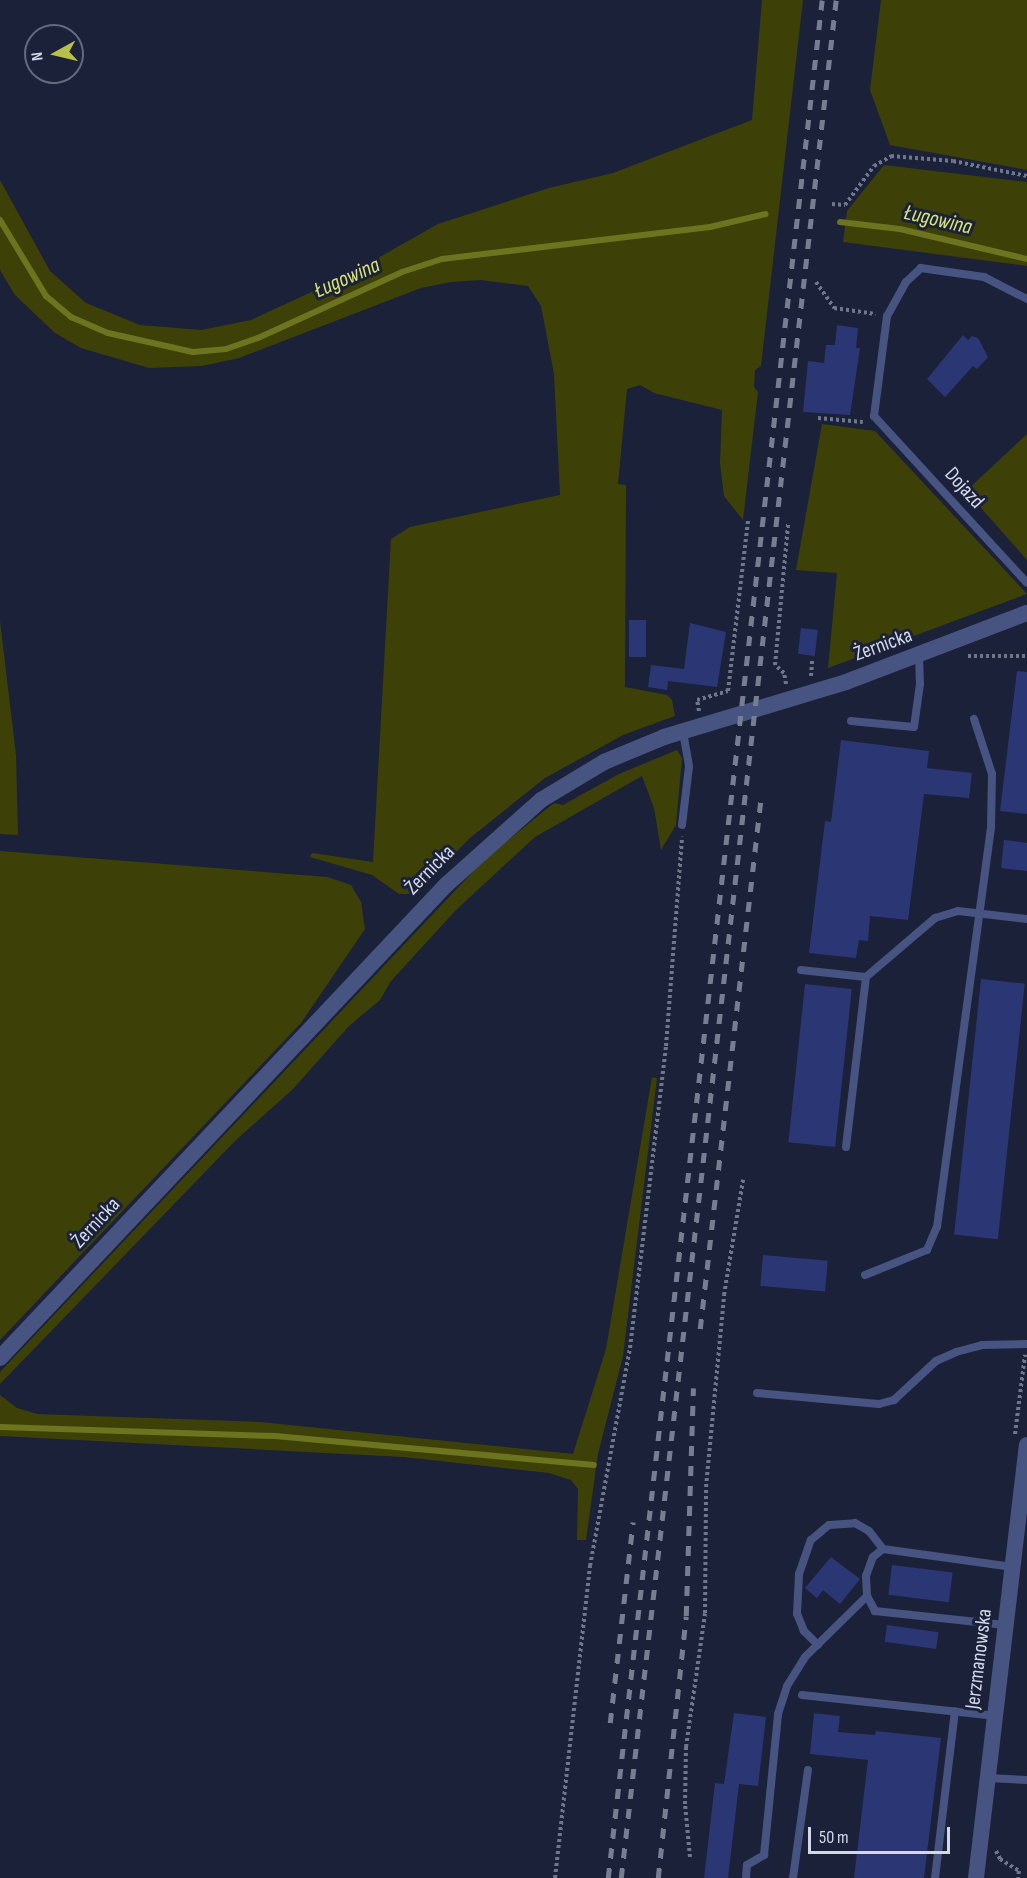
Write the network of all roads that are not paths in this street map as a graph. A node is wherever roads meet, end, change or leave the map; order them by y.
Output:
1 (1027, 299) edge
2 (1027, 583) edge
3 (1027, 613) edge
4 (919, 656) junction
5 (974, 719) dead end
6 (851, 721) dead end
7 (683, 731) junction
8 (682, 825) road end
9 (980, 912) junction
10 (1027, 919) edge
11 (801, 970) dead end
12 (866, 977) junction
13 (846, 1147) dead end
14 (865, 1275) dead end
15 (1027, 1344) edge
16 (0, 1358) edge
17 (757, 1394) dead end
18 (1027, 1445) edge
19 (883, 1549) junction
20 (1013, 1567) junction
21 (867, 1596) junction
22 (1005, 1626) junction
23 (818, 1645) junction
24 (802, 1695) dead end
25 (955, 1711) junction
26 (994, 1716) junction
27 (808, 1770) dead end
28 (988, 1778) junction
29 (1027, 1780) edge
30 (746, 1878) edge
31 (793, 1878) edge
32 (935, 1878) edge
33 (976, 1878) edge

1 - 2 lane, Dojazd
3 - 4 street, Żernicka
4 - 6 lane
4 - 7 street, Żernicka
5 - 9 lane
7 - 8 lane
7 - 16 street, Żernicka
9 - 10 lane
9 - 12 lane
9 - 14 lane
11 - 12 lane
12 - 13 lane
15 - 17 lane
18 - 20 street, Jerzmanowska
19 - 20 lane
19 - 21 lane
19 - 23 lane
20 - 22 street, Jerzmanowska
21 - 22 lane
21 - 23 lane
22 - 26 street, Jerzmanowska
23 - 30 lane
24 - 25 lane
25 - 26 lane
25 - 32 lane
26 - 28 street, Jerzmanowska
27 - 31 lane
28 - 29 lane
28 - 33 street, Jerzmanowska

